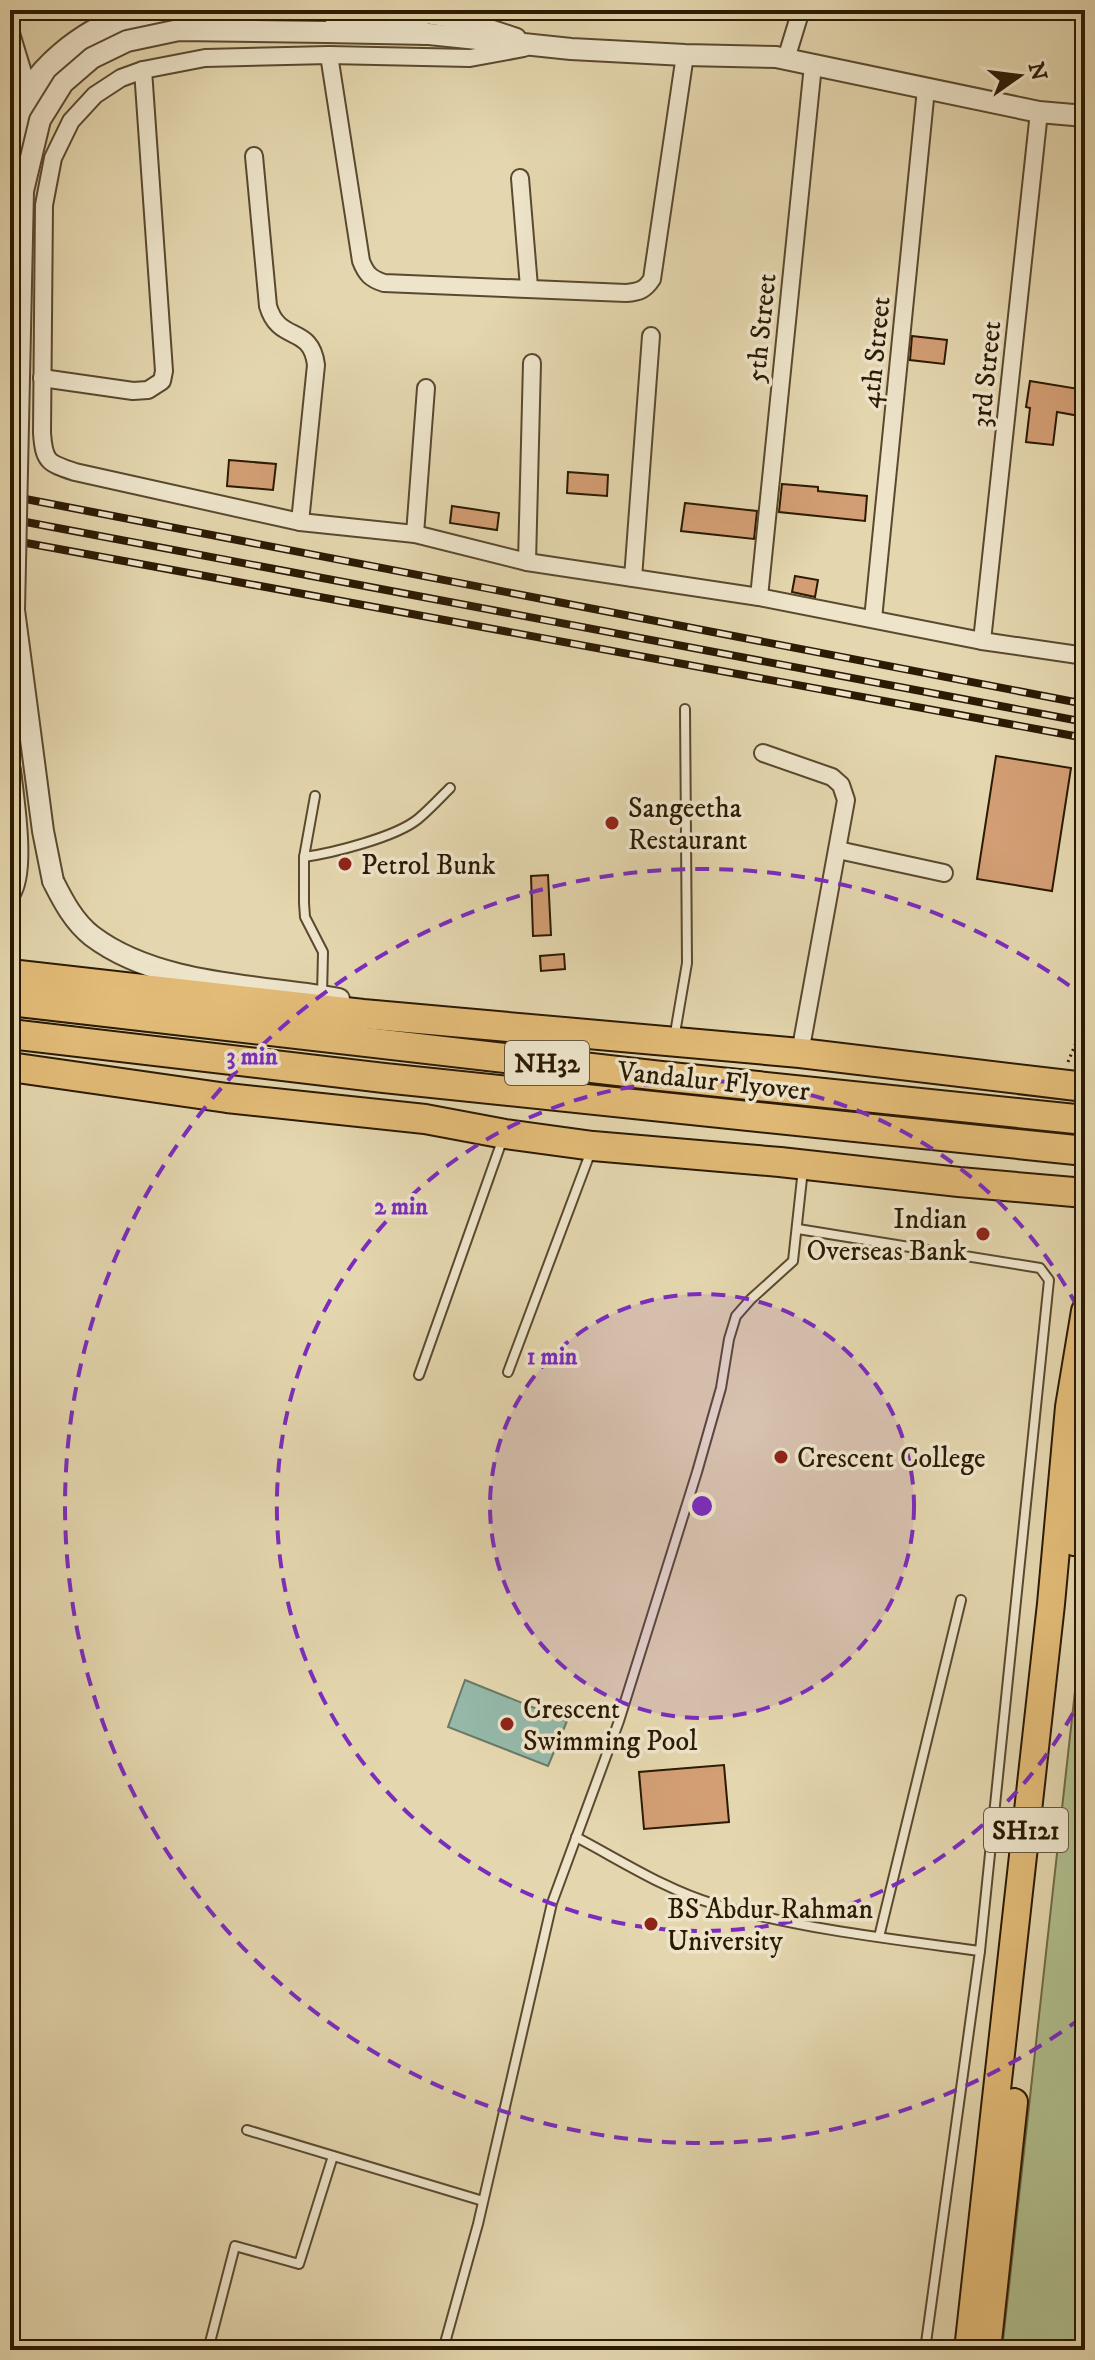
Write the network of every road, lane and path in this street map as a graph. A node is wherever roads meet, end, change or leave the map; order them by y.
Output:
1 (133, 10) edge
2 (391, 10) edge
3 (801, 10) edge
4 (10, 30) edge
5 (424, 34) junction
6 (537, 44) junction
7 (329, 55) junction
8 (685, 55) junction
9 (786, 59) junction
10 (813, 65) junction
11 (143, 70) junction
12 (27, 86) junction
13 (926, 89) junction
14 (1039, 112) junction
15 (1085, 116) edge
16 (10, 122) edge
17 (254, 156) dead end
18 (520, 178) dead end
19 (10, 181) edge
20 (529, 287) junction
21 (651, 336) dead end
22 (532, 363) dead end
23 (42, 378) junction
24 (426, 388) dead end
25 (10, 450) edge
26 (49, 461) junction
27 (300, 522) junction
28 (415, 534) junction
29 (527, 562) junction
30 (633, 578) junction
31 (759, 597) junction
32 (873, 619) junction
33 (982, 641) junction
34 (1085, 656) edge
35 (685, 709) dead end
36 (763, 753) dead end
37 (10, 770) edge
38 (450, 788) dead end
39 (315, 796) dead end
40 (838, 850) junction
41 (304, 857) junction
42 (944, 873) dead end
43 (10, 893) edge
44 (10, 974) edge
45 (322, 996) junction
46 (10, 1001) edge
47 (417, 1018) junction
48 (1085, 1021) edge
49 (10, 1034) edge
50 (674, 1040) junction
51 (800, 1053) junction
52 (10, 1067) edge
53 (1072, 1086) edge
54 (1085, 1120) edge
55 (505, 1134) junction
56 (593, 1146) junction
57 (1085, 1151) edge
58 (804, 1164) junction
59 (1085, 1193) edge
60 (798, 1229) junction
61 (1085, 1311) edge
62 (508, 1372) dead end
63 (419, 1375) dead end
64 (1085, 1446) edge
65 (961, 1600) dead end
66 (576, 1837) junction
67 (879, 1937) junction
68 (980, 1951) junction
69 (247, 2130) dead end
70 (333, 2156) junction
71 (483, 2201) junction
72 (208, 2350) edge
73 (443, 2350) edge
74 (925, 2350) edge
75 (968, 2350) edge
76 (987, 2350) edge

1 - 12 street
2 - 6 street
3 - 9 street
4 - 12 street
5 - 6 street
5 - 19 street
5 - 45 street, bridge
6 - 7 street
6 - 8 street
7 - 11 street
7 - 20 street
8 - 9 street
8 - 20 street
9 - 10 street
10 - 13 street
10 - 31 street, 5th Street
11 - 23 street
11 - 23 street
12 - 16 street
13 - 14 street
13 - 32 street, 4th Street
14 - 15 street
14 - 33 street, 3rd Street
17 - 27 street
18 - 20 street
21 - 30 street
22 - 29 street
23 - 26 street
24 - 28 street
25 - 26 street
26 - 27 street
27 - 28 street
28 - 29 street
29 - 30 street
30 - 31 street
31 - 32 street
32 - 33 street
33 - 34 street
35 - 50 lane
36 - 40 street
37 - 43 street
38 - 41 lane
39 - 41 lane
40 - 42 street
40 - 51 street
41 - 45 lane
44 - 47 highway
45 - 47 street
46 - 54 highway, Vandalur Flyover / NH32
47 - 50 highway
48 - 53 path
49 - 57 highway, Vandalur Flyover / NH32
50 - 51 highway
51 - 53 highway
52 - 55 highway
55 - 56 highway
55 - 63 lane
56 - 58 highway
56 - 62 lane
58 - 59 highway
58 - 60 lane
60 - 66 lane
60 - 68 lane
61 - 75 main road, SH121
64 - 76 main road, SH121
65 - 67 lane
66 - 67 lane
66 - 71 lane
67 - 68 lane
68 - 74 lane
69 - 70 lane
70 - 71 lane
70 - 72 lane
71 - 73 lane

